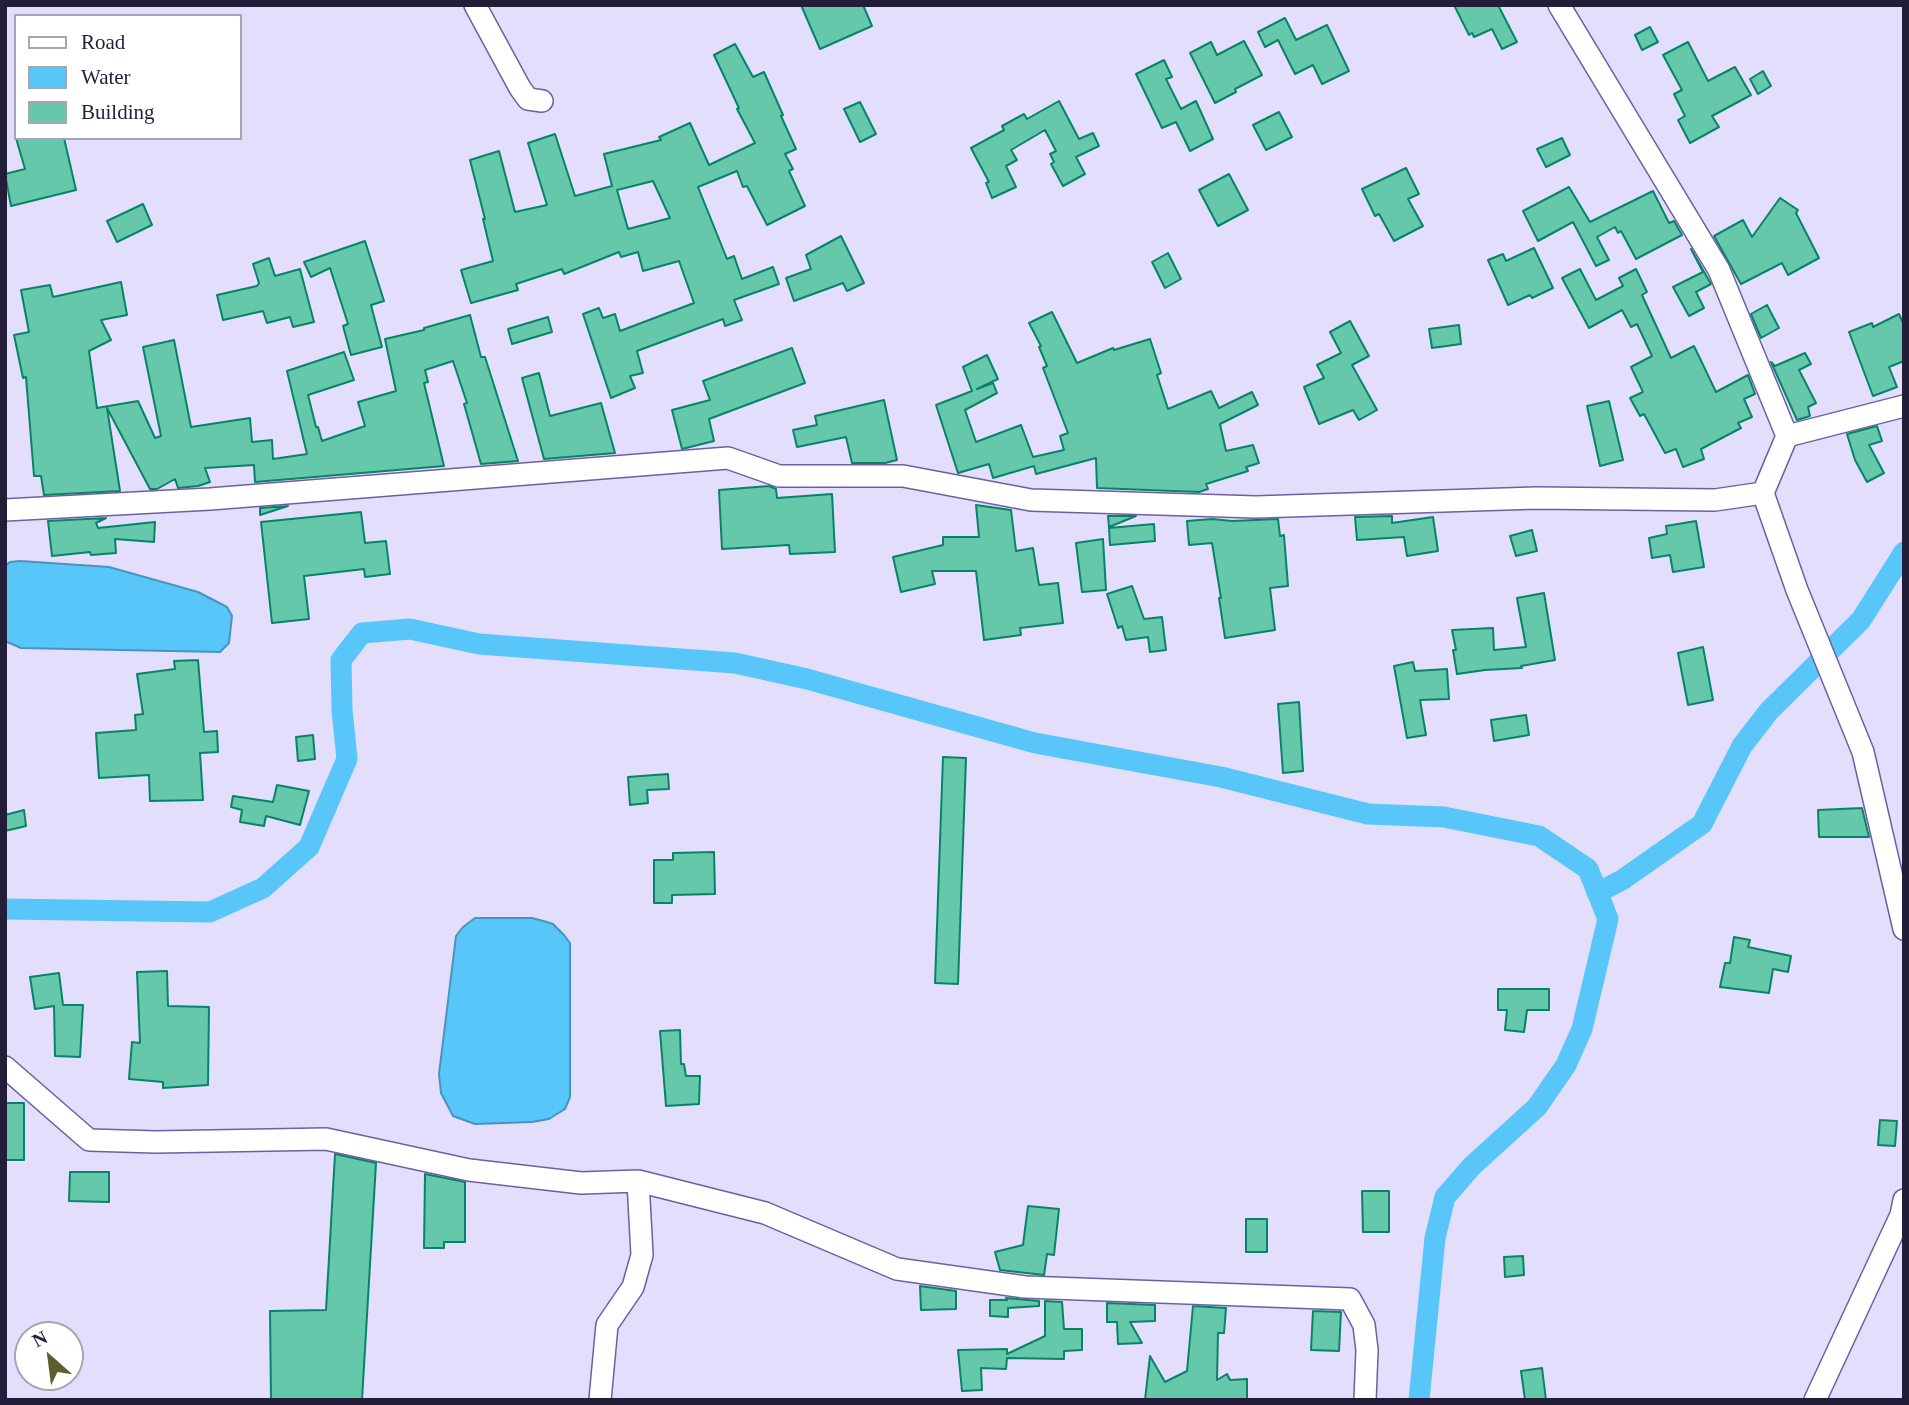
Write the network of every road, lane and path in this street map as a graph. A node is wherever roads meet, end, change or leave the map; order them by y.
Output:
1 (475, 5) edge
2 (1559, 5) edge
3 (542, 101) dead end
4 (1904, 407) edge
5 (1787, 436) junction
6 (1762, 493) junction
7 (5, 510) edge
8 (1899, 885) edge
9 (1904, 929) edge
10 (5, 1067) edge
11 (638, 1181) junction
12 (1904, 1200) edge
13 (600, 1400) edge
14 (1365, 1400) edge
15 (1815, 1400) edge

1 - 3 street
2 - 5 street
4 - 5 street
5 - 6 street
6 - 7 street
6 - 8 street
8 - 9 street
10 - 11 street
11 - 13 street
11 - 14 street
12 - 15 street

